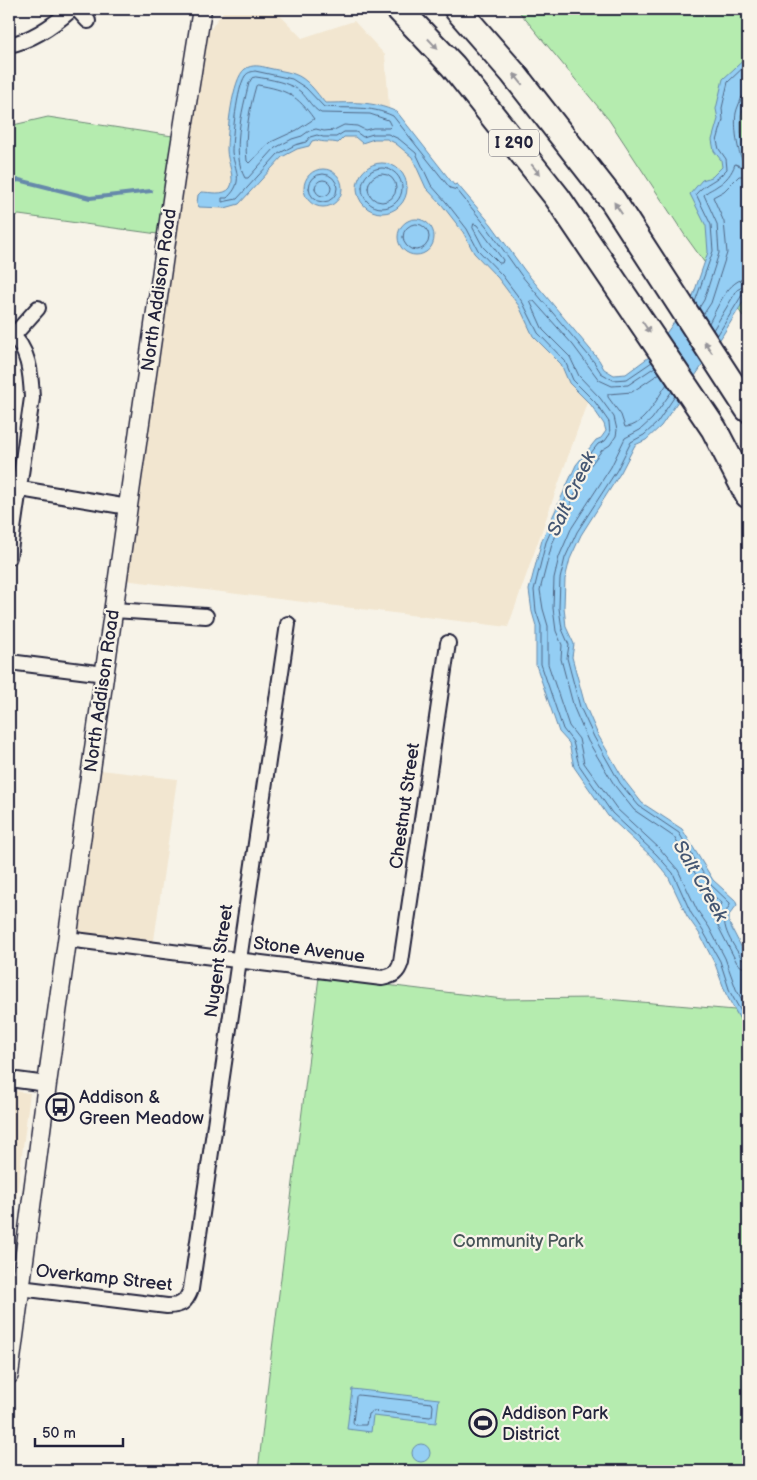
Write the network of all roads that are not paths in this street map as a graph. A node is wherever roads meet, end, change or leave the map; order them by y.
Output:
1 (72, 9) edge
2 (77, 9) edge
3 (202, 9) edge
4 (399, 9) edge
5 (457, 9) edge
6 (88, 22) dead end
7 (9, 45) edge
8 (38, 308) dead end
9 (11, 334) edge
10 (748, 409) edge
11 (14, 488) edge
12 (748, 494) edge
13 (128, 508) junction
14 (9, 558) edge
15 (114, 610) junction
16 (206, 616) dead end
17 (288, 624) dead end
18 (448, 643) dead end
19 (9, 662) edge
20 (105, 674) junction
21 (67, 939) junction
22 (238, 960) junction
23 (396, 974) joint
24 (9, 1080) edge
25 (47, 1084) junction
26 (20, 1288) junction
27 (184, 1303) joint
28 (9, 1375) edge

1 - 7 street
2 - 6 street
3 - 13 street, North Addison Road
4 -> 12 highway, I 290
10 -> 5 highway, I 290
8 - 9 street
9 - 11 street
11 - 13 street
11 - 14 street
13 - 15 street, North Addison Road
15 - 16 street
15 - 20 street, North Addison Road
17 - 22 street, Nugent Street
18 - 23 street, Chestnut Street
19 - 20 street
20 - 21 street, North Addison Road
21 - 22 street, Stone Avenue
21 - 25 street, North Addison Road
22 - 23 street, Stone Avenue
22 - 27 street, Nugent Street
24 - 25 street
25 - 26 street, North Addison Road
26 - 27 street, Overkamp Street
26 - 28 street, North Addison Road

